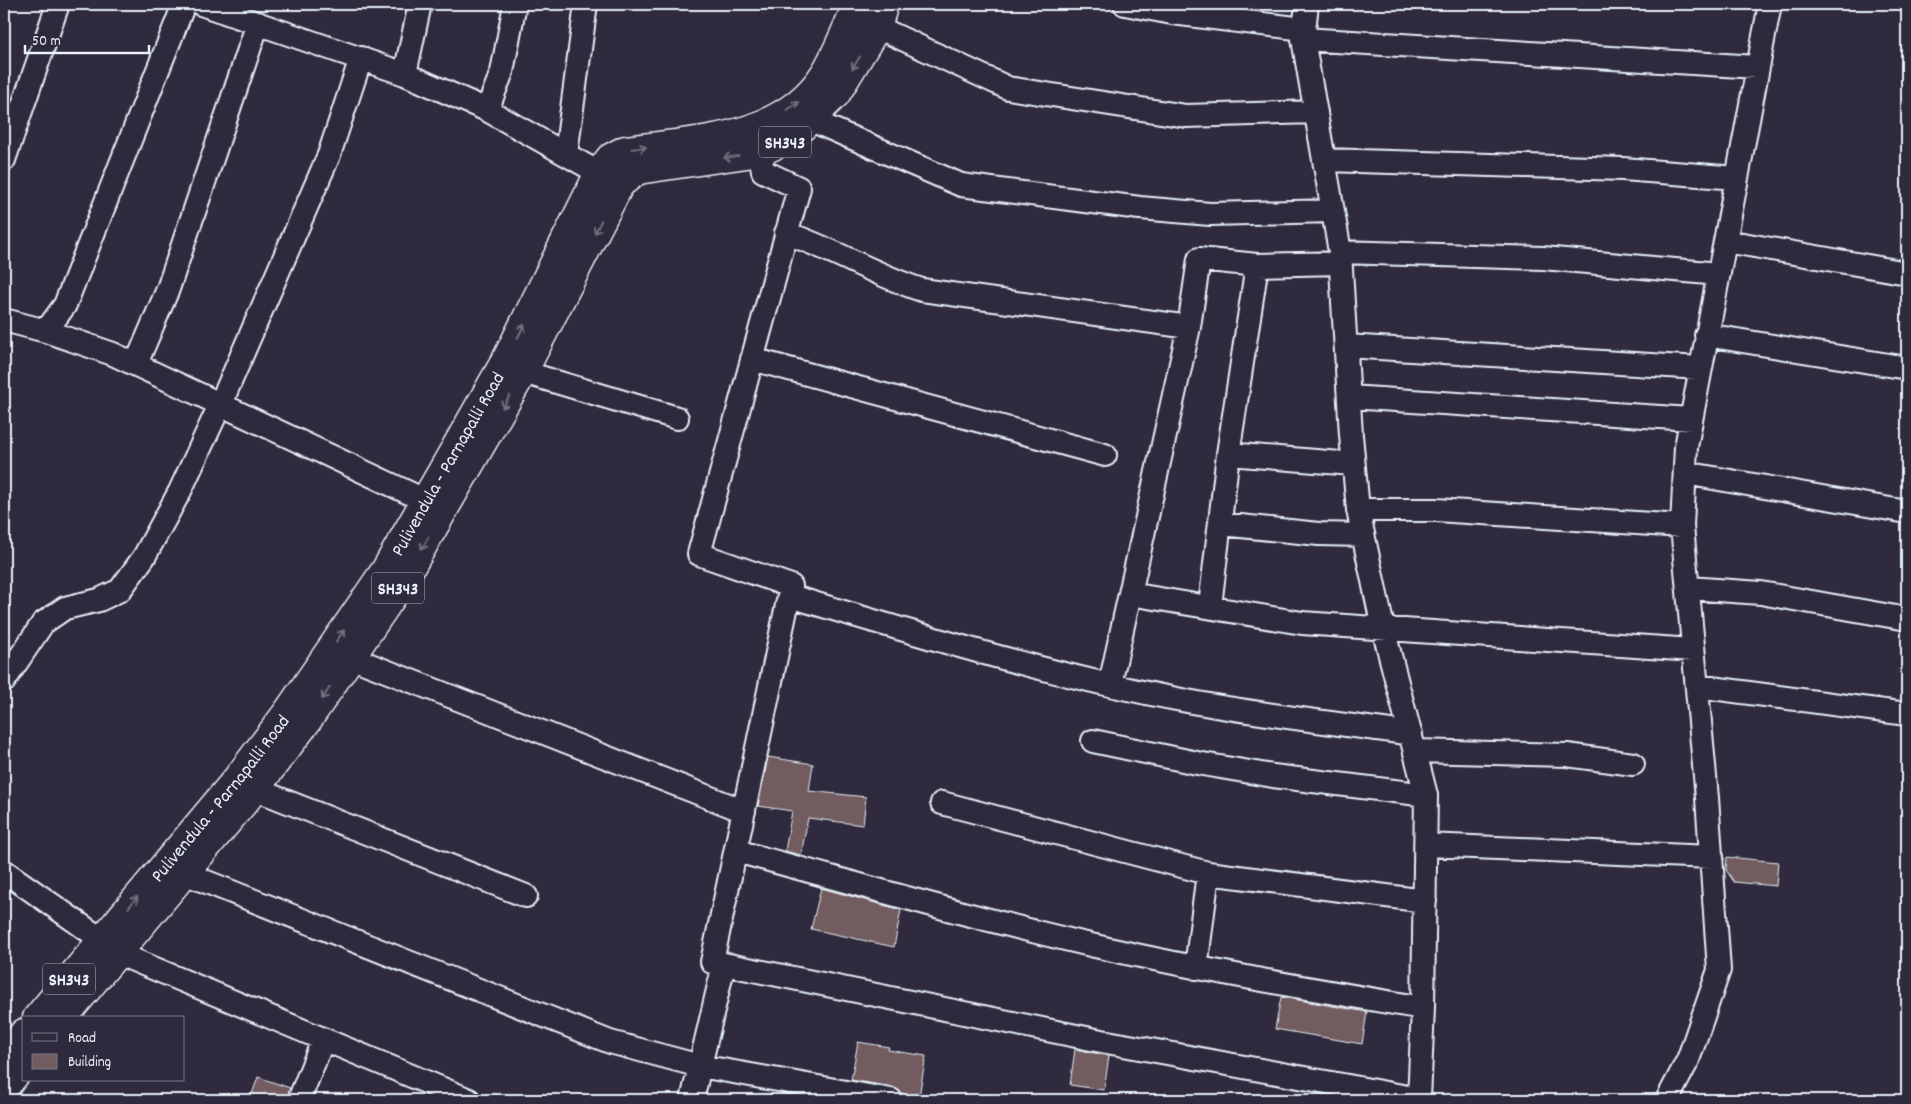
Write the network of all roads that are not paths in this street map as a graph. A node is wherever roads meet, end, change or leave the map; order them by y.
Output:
1 (58, 4) edge
2 (184, 4) edge
3 (201, 4) edge
4 (420, 4) edge
5 (515, 4) edge
6 (586, 4) edge
7 (858, 4) edge
8 (1125, 4) edge
9 (1307, 4) edge
10 (1770, 4) edge
11 (880, 15) edge
12 (258, 23) junction
13 (1304, 34) junction
14 (361, 58) junction
15 (1757, 68) junction
16 (405, 74) junction
17 (487, 110) junction
18 (1316, 112) junction
19 (811, 120) junction
20 (760, 152) junction
21 (566, 154) junction
22 (4, 160) edge
23 (1324, 160) junction
24 (610, 178) junction
25 (1737, 178) junction
26 (1333, 210) junction
27 (786, 233) junction
28 (1726, 241) junction
29 (1340, 257) junction
30 (1257, 265) junction
31 (1907, 273) edge
32 (1719, 274) junction
33 (4, 320) edge
34 (1189, 327) junction
35 (46, 330) junction
36 (1706, 335) junction
37 (1346, 346) junction
38 (752, 359) junction
39 (136, 364) junction
40 (1700, 368) junction
41 (1907, 368) edge
42 (523, 372) junction
43 (1349, 397) junction
44 (221, 403) junction
45 (677, 418) dead end
46 (1691, 419) junction
47 (1228, 454) junction
48 (1105, 456) dead end
49 (1353, 464) junction
50 (1685, 473) junction
51 (435, 505) junction
52 (1358, 510) junction
53 (1907, 512) edge
54 (1221, 524) junction
55 (1682, 526) junction
56 (1363, 535) junction
57 (1688, 588) junction
58 (1130, 594) junction
59 (790, 596) junction
60 (1210, 606) junction
61 (1907, 619) edge
62 (1383, 628) junction
63 (1693, 650) junction
64 (350, 657) junction
65 (4, 681) edge
66 (1110, 684) junction
67 (1697, 686) junction
68 (1907, 714) edge
69 (1093, 741) dead end
70 (1413, 742) junction
71 (1633, 764) dead end
72 (255, 789) junction
73 (1426, 795) junction
74 (942, 803) dead end
75 (744, 811) junction
76 (1426, 845) junction
77 (736, 851) junction
78 (1712, 857) junction
79 (4, 870) edge
80 (184, 873) junction
81 (1208, 873) junction
82 (526, 896) dead end
83 (1425, 901) junction
84 (110, 947) junction
85 (724, 964) junction
86 (1196, 968) junction
87 (1423, 1008) junction
88 (39, 1016) edge
89 (64, 1016) edge
90 (22, 1035) edge
91 (323, 1040) junction
92 (4, 1057) edge
93 (22, 1066) edge
94 (700, 1066) junction
95 (4, 1088) edge
96 (298, 1100) edge
97 (469, 1100) edge
98 (692, 1100) edge
99 (891, 1100) edge
100 (1419, 1100) edge
101 (1667, 1100) edge

1 - 22 street
2 - 35 street
3 - 12 street
4 - 16 street
5 - 17 street
6 - 21 street
24 -> 7 main road, Pulivendula - Parnapalli Road
8 - 13 street
9 - 13 street
10 - 15 street
11 - 18 street
11 -> 19 main road, Pulivendula - Parnapalli Road / SH343
12 - 14 street
12 - 39 street
13 - 15 street
13 - 18 street
14 - 16 street
14 - 44 street
15 - 25 street
16 - 17 street
17 - 21 street
18 - 23 street
19 - 20 main road, Pulivendula - Parnapalli Road / SH343
19 - 26 street
20 -> 24 main road, Pulivendula - Parnapalli Road / SH343
20 - 27 street
21 - 24 street
23 - 25 street
23 - 26 street
24 -> 42 main road, Pulivendula - Parnapalli Road / SH343
51 -> 24 main road, Pulivendula - Parnapalli Road / SH343
25 - 28 street
26 - 29 street
27 - 34 street
27 - 38 street
28 - 31 street
28 - 32 street
29 - 30 street
29 - 32 street
29 - 37 street
30 - 34 street
30 - 47 street
32 - 36 street
33 - 35 street
34 - 58 street
35 - 39 street
36 - 40 street
36 - 41 street
37 - 40 street
37 - 43 street
38 - 48 street
38 - 59 street
39 - 44 street
40 - 46 street
42 - 45 street
42 -> 51 main road, Pulivendula - Parnapalli Road / SH343
43 - 46 street
43 - 49 street
44 - 51 street
44 - 65 street
46 - 50 street
47 - 49 street
47 - 54 street
49 - 52 street
50 - 53 street
50 - 55 street
51 -> 64 main road, Pulivendula - Parnapalli Road / SH343
84 -> 51 main road, Pulivendula - Parnapalli Road / SH343
52 - 55 street
52 - 56 street
54 - 56 street
54 - 60 street
55 - 57 street
56 - 62 street
57 - 61 street
57 - 63 street
58 - 60 street
58 - 66 street
59 - 66 street
59 - 75 street
60 - 62 street
62 - 63 street
62 - 70 street
63 - 67 street
64 -> 72 main road, Pulivendula - Parnapalli Road / SH343
64 - 75 street
66 - 70 street
67 - 68 street
67 - 78 street
69 - 73 street
70 - 71 street
70 - 73 street
72 - 80 main road, Pulivendula - Parnapalli Road / SH343
72 - 82 street
73 - 76 street
74 - 81 street
75 - 77 street
76 - 78 street
76 - 83 street
77 - 85 street
77 - 86 street
78 - 101 street
79 - 84 street
80 - 84 main road, Pulivendula - Parnapalli Road / SH343
80 - 94 street
81 - 83 street
81 - 86 street
83 - 87 street
84 - 88 main road, Pulivendula - Parnapalli Road / SH343
84 - 89 main road, Pulivendula - Parnapalli Road / SH343
84 - 91 street
85 - 94 street
85 - 100 street
86 - 87 street
87 - 100 street
90 - 92 main road
91 - 96 street
91 - 97 street
93 - 95 main road
94 - 98 street
94 - 99 street

